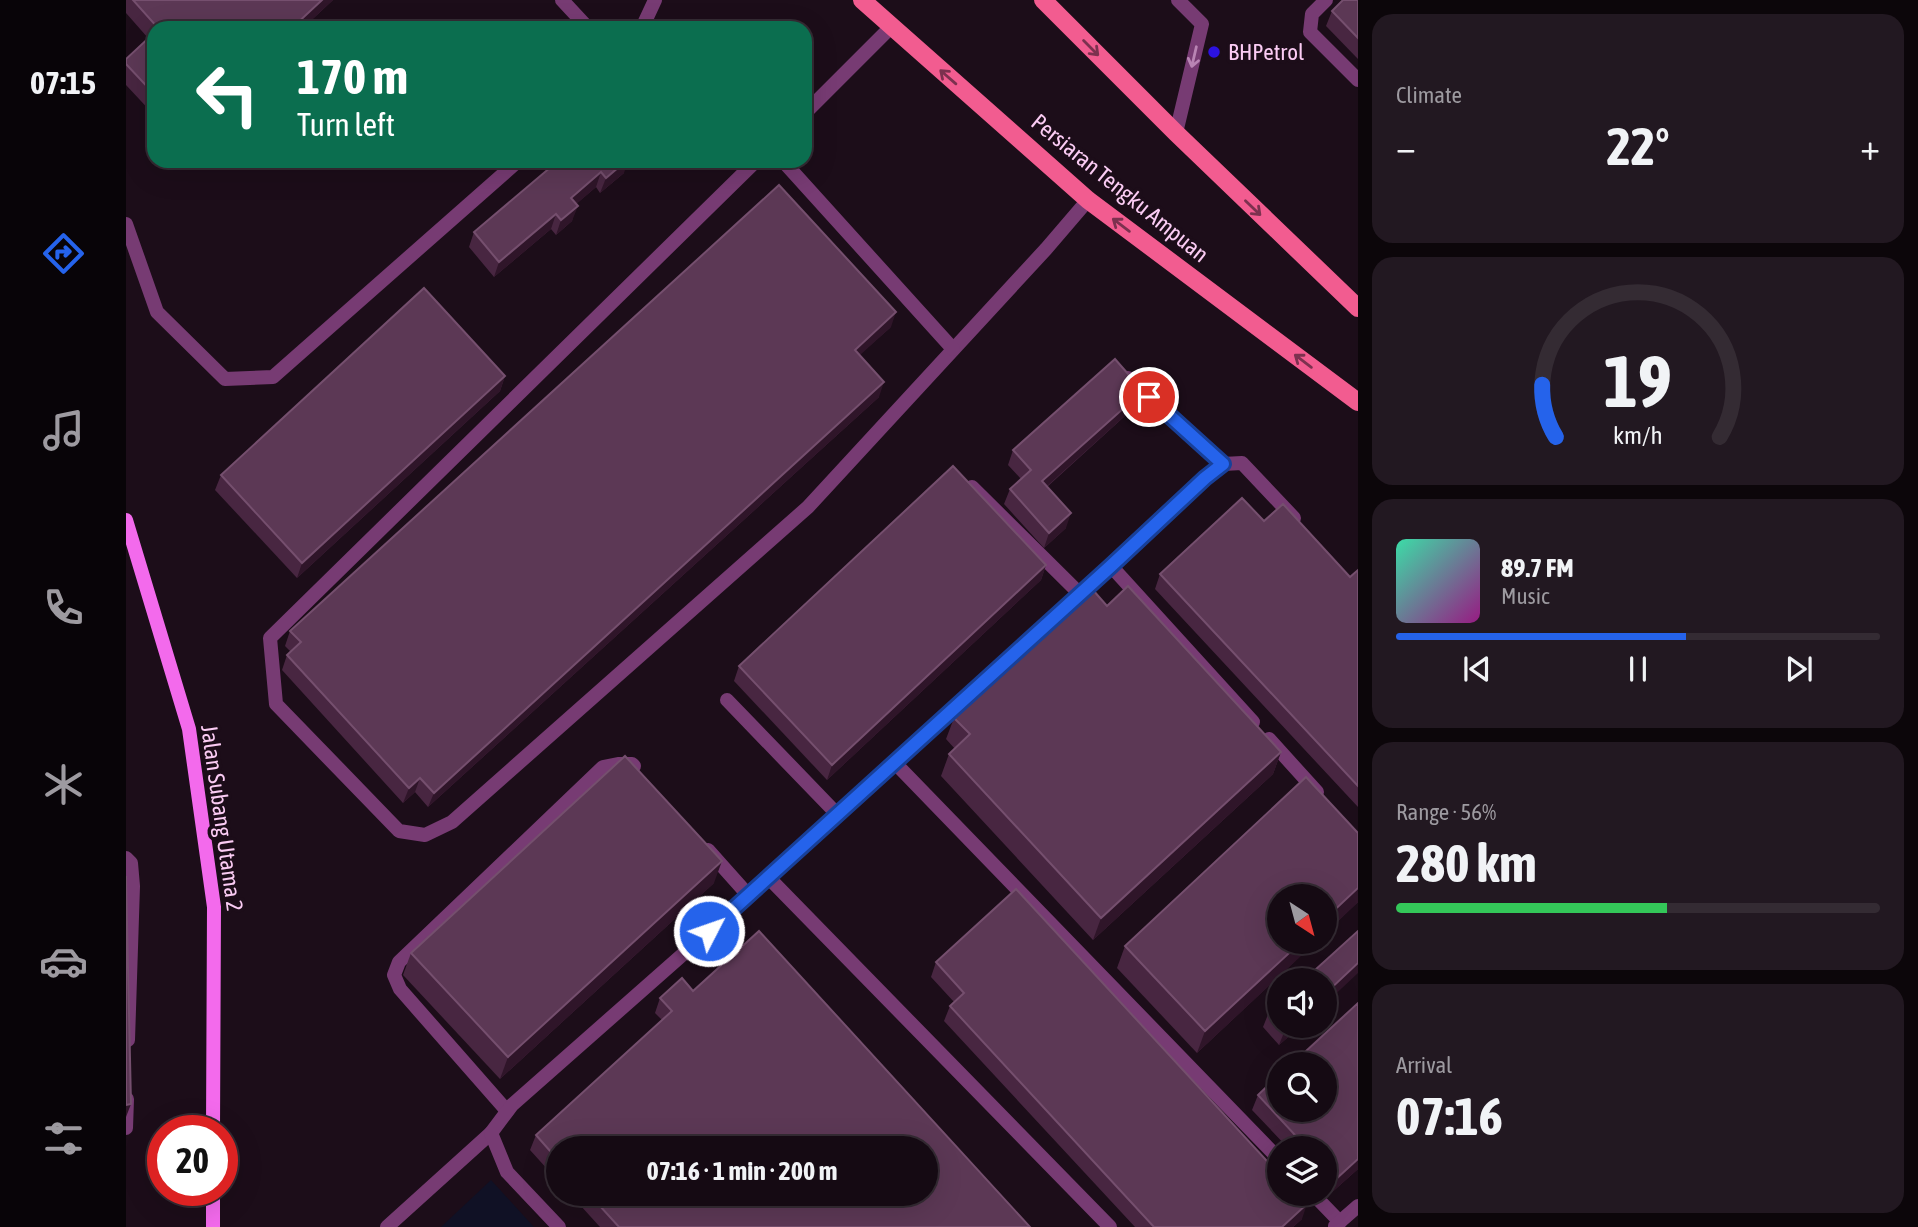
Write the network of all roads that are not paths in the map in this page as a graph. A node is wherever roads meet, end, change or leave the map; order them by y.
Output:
1 (562, 0) edge
2 (655, 0) edge
3 (862, 0) edge
4 (1043, 0) edge
5 (1178, 0) edge
6 (1326, 0) edge
7 (582, 21) edge
8 (645, 21) edge
9 (891, 27) junction
10 (1358, 80) edge
11 (812, 106) edge
12 (1176, 134) junction
13 (510, 168) edge
14 (749, 168) edge
15 (789, 168) edge
16 (1088, 200) junction
17 (126, 224) edge
18 (1358, 308) edge
19 (953, 349) junction
20 (1122, 373) edge
21 (1358, 402) edge
22 (1223, 464) junction
23 (972, 487) edge
24 (126, 520) edge
25 (1305, 529) edge
26 (1111, 566) junction
27 (1080, 594) junction
28 (727, 700) dead end
29 (895, 763) junction
30 (641, 775) edge
31 (1331, 806) edge
32 (837, 814) junction
33 (695, 835) edge
34 (126, 858) edge
35 (768, 877) junction
36 (749, 896) junction
37 (128, 1060) edge
38 (127, 1087) edge
39 (508, 1111) junction
40 (213, 1115) edge
41 (126, 1128) edge
42 (491, 1133) junction
43 (1267, 1147) edge
44 (213, 1206) edge
45 (1323, 1206) edge
46 (1358, 1206) edge
47 (1337, 1224) edge
48 (213, 1227) edge
49 (387, 1227) edge
50 (559, 1227) edge
51 (1110, 1227) edge

1 - 7 street
2 - 8 street
3 - 9 main road, Persiaran Tengku Ampuan
4 -> 12 main road
5 -> 12 street
6 - 10 street
9 - 11 street
16 -> 9 main road, Persiaran Tengku Ampuan
12 -> 18 main road
13 - 17 street
14 - 19 street
15 - 19 street
16 - 19 street
21 -> 16 main road, Persiaran Tengku Ampuan
20 - 22 street
22 - 25 street
22 - 26 street
23 - 27 street
24 - 40 main road, Jalan Subang Utama 2
26 - 27 street
26 - 31 street
27 - 29 street
28 - 32 street
29 - 32 street
29 - 43 street
30 - 39 street
32 - 35 street
33 - 36 street
34 - 37 street
35 - 36 street
35 - 51 street
36 - 39 street
38 - 41 street
39 - 42 street
42 - 49 street
42 - 50 street
44 - 48 main road
45 - 47 street
46 - 47 street

